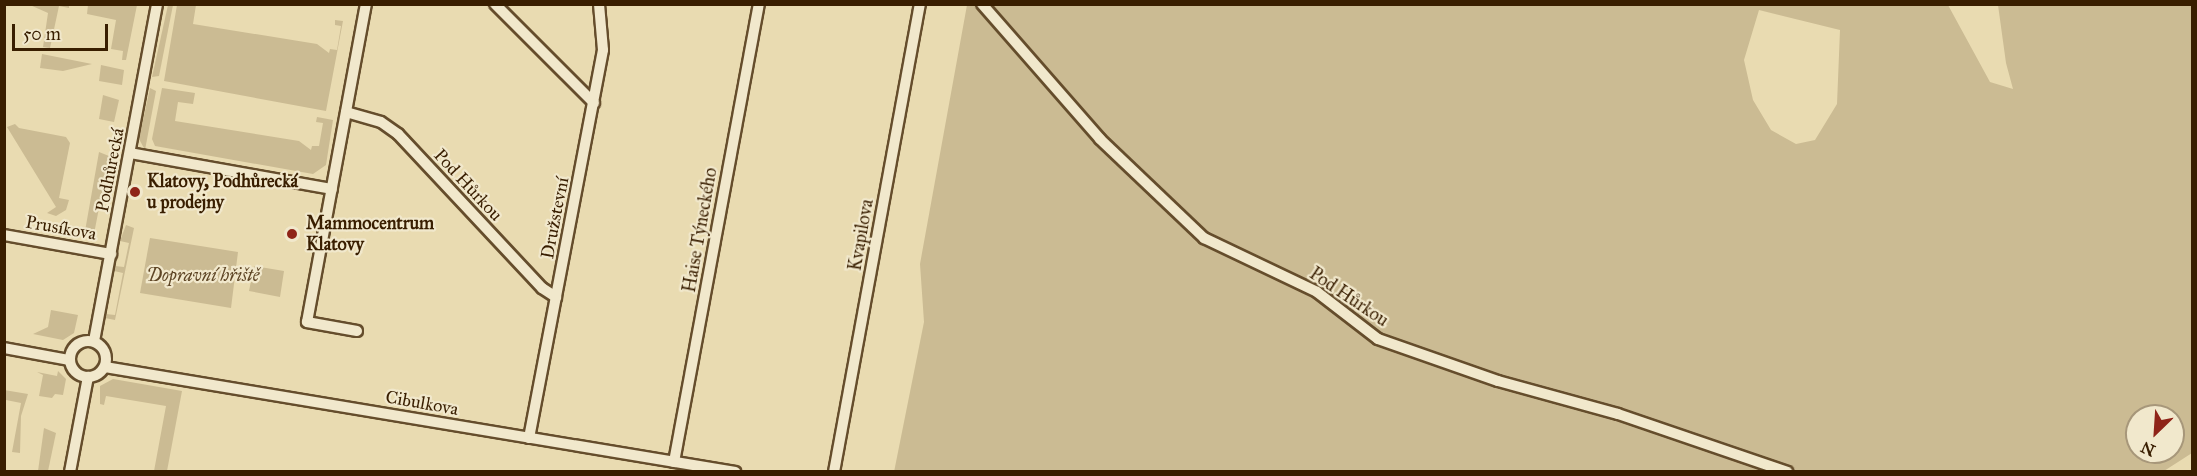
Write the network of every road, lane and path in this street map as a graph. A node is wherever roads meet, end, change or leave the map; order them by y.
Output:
1 (158, 4) edge
2 (366, 4) edge
3 (495, 4) edge
4 (599, 4) edge
5 (759, 4) edge
6 (920, 4) edge
7 (982, 4) edge
8 (594, 103) junction
9 (346, 112) junction
10 (130, 153) junction
11 (332, 189) junction
12 (4, 235) edge
13 (111, 254) junction
14 (556, 297) junction
15 (357, 331) dead end
16 (94, 341) junction
17 (4, 348) edge
18 (69, 360) junction
19 (105, 367) junction
20 (88, 377) junction
21 (529, 438) junction
22 (674, 462) junction
23 (70, 471) edge
24 (735, 471) edge
25 (834, 471) edge
26 (1787, 471) edge

1 - 10 street, Podhůrecká
2 - 9 street
3 - 8 street
4 - 8 street, Družstevní
5 - 22 street, Haise Týneckého
6 - 25 street, Kvapilova
7 - 26 street, Pod Hůrkou
8 - 14 street, Družstevní
9 - 11 street
9 - 14 street, Pod Hůrkou
10 - 11 street
10 - 13 street, Podhůrecká
11 - 15 street
12 - 13 street, Prusíkova
13 - 16 street, Podhůrecká
14 - 21 street, Družstevní
16 - 18 street
16 - 19 street
17 - 18 street
18 - 20 street
19 - 20 street
19 - 21 street, Cibulkova
20 - 23 street
21 - 22 street, Cibulkova
22 - 24 street, Cibulkova

